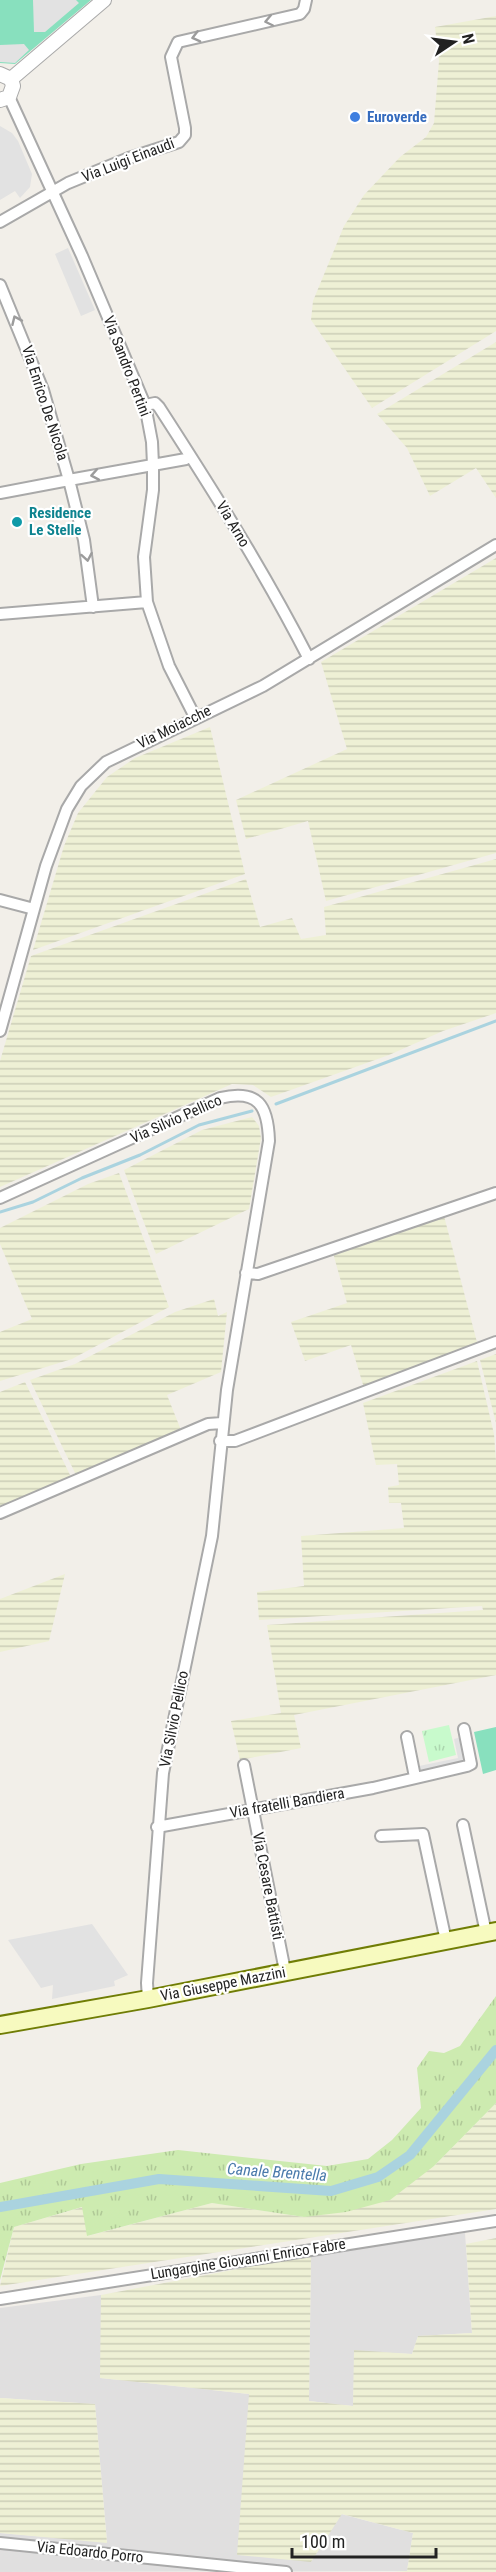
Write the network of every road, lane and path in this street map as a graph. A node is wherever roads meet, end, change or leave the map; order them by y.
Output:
1 (104, 0) edge
2 (309, 1) edge
3 (5, 77) edge
4 (4, 98) edge
5 (52, 191) junction
6 (0, 222) edge
7 (0, 285) edge
8 (145, 405) junction
9 (186, 459) dead end
10 (153, 465) junction
11 (69, 480) junction
12 (0, 493) edge
13 (496, 545) edge
14 (147, 602) junction
15 (93, 607) junction
16 (0, 614) edge
17 (309, 658) junction
18 (195, 717) junction
19 (0, 900) edge
20 (34, 909) junction
21 (0, 1031) edge
22 (496, 1193) edge
23 (0, 1198) edge
24 (246, 1273) junction
25 (496, 1342) edge
26 (222, 1424) junction
27 (220, 1441) junction
28 (0, 1513) edge
29 (464, 1729) dead end
30 (407, 1737) dead end
31 (244, 1765) dead end
32 (416, 1777) junction
33 (252, 1809) junction
34 (463, 1825) dead end
35 (157, 1827) junction
36 (381, 1836) dead end
37 (491, 1932) edge
38 (446, 1941) junction
39 (285, 1971) junction
40 (148, 1999) junction
41 (0, 2025) edge
42 (496, 2221) edge
43 (0, 2299) edge
44 (0, 2543) edge
45 (286, 2572) edge

1 - 3 street
2 -> 5 street, Via Luigi Einaudi
3 - 4 street
4 - 5 street, Via Sandro Pertini
5 - 6 street
5 - 8 street, Via Sandro Pertini
11 -> 7 street, Via Enrico De Nicola
8 - 10 street, Via Sandro Pertini
8 - 17 street, Via Arno
9 - 10 street, Via Enrico De Nicola
10 -> 11 street, Via Enrico De Nicola
10 - 14 street, Via Sandro Pertini
11 - 12 street
11 -> 15 street
13 - 17 street, Via Moiacche
14 - 15 street
14 - 18 street, Via Sandro Pertini
15 - 16 street
17 - 18 street, Via Moiacche
18 - 20 street, Via Moiacche
19 - 20 street
20 - 21 street, Via Moiacche
22 - 24 street
23 - 24 street, Via Silvio Pellico
24 - 26 street, Via Silvio Pellico
25 - 27 street
26 - 27 street, Via Silvio Pellico
26 - 28 street
27 - 35 street, Via Silvio Pellico
29 - 32 street, Via fratelli Bandiera
30 - 32 street
31 - 33 street, Via Cesare Battisti
32 - 33 street, Via fratelli Bandiera
33 - 35 street, Via fratelli Bandiera
33 - 39 street, Via Cesare Battisti
34 - 37 street
35 - 40 street, Via Silvio Pellico
36 - 38 street
37 - 38 main road, Via Giuseppe Mazzini
38 - 39 main road, Via Giuseppe Mazzini
39 - 40 main road, Via Giuseppe Mazzini
40 - 41 main road, Via Giuseppe Mazzini
42 - 43 street, Lungargine Giovanni Enrico Fabre
44 - 45 street, Via Edoardo Porro

